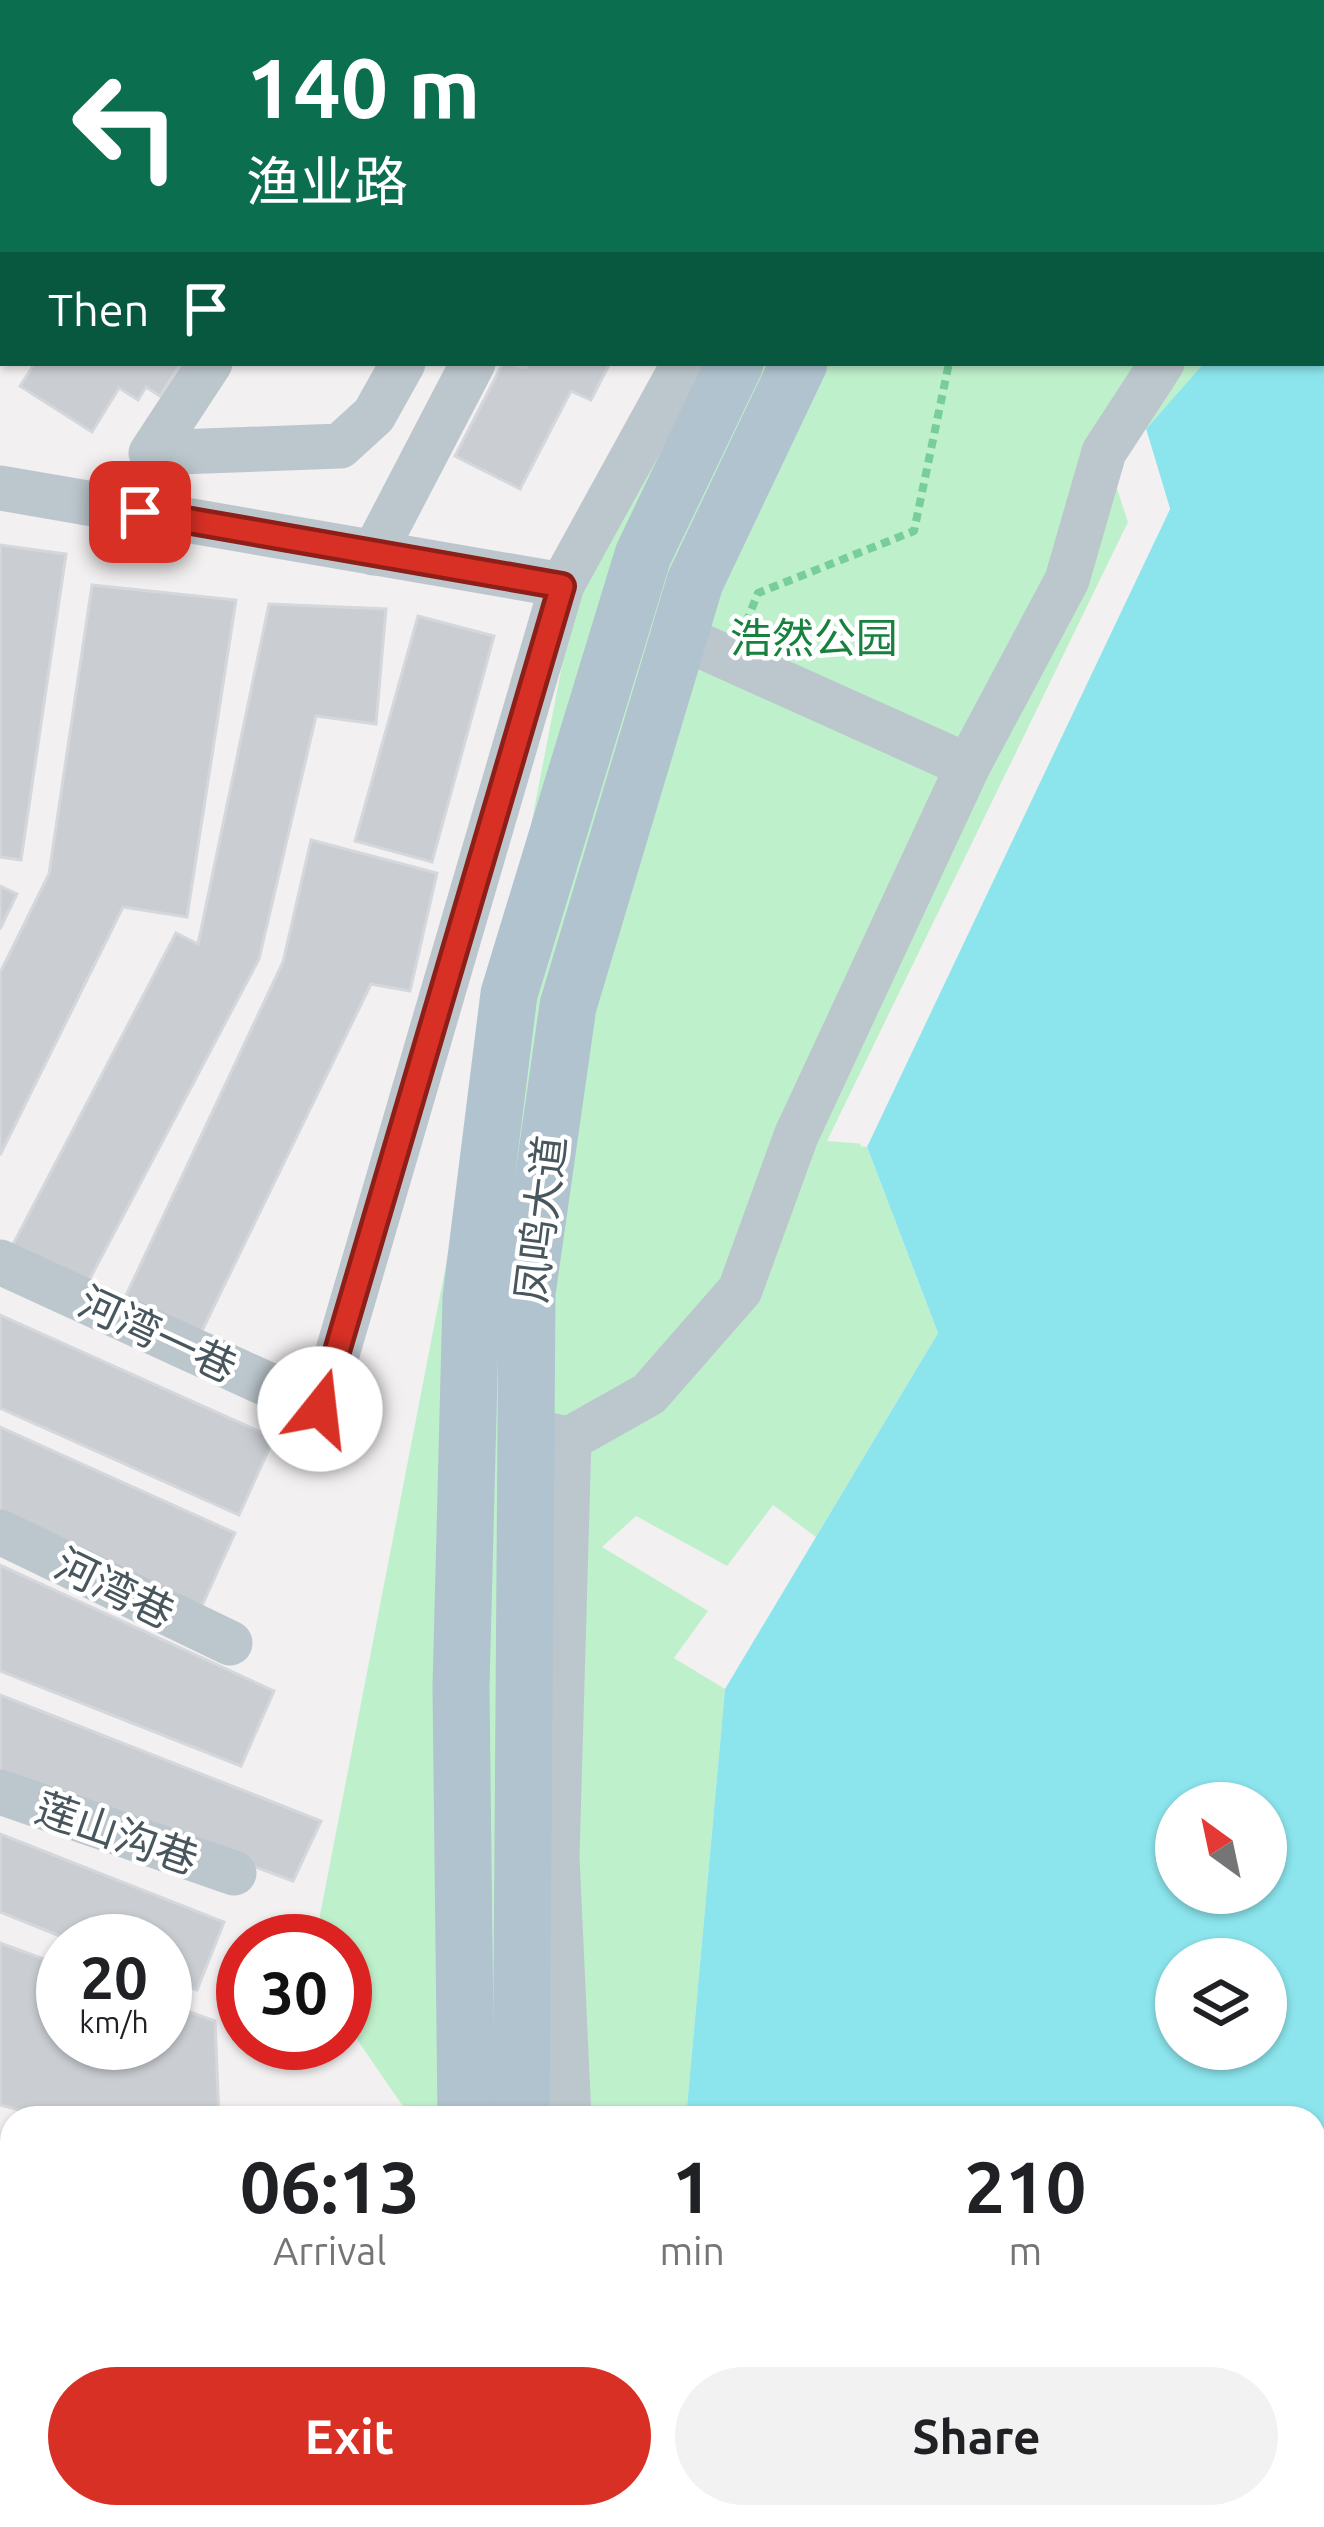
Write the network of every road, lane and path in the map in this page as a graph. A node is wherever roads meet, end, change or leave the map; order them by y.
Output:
1 (208, 366) edge
2 (401, 366) edge
3 (471, 366) edge
4 (682, 366) edge
5 (734, 366) edge
6 (798, 366) edge
7 (948, 366) edge
8 (1160, 366) edge
9 (0, 488) edge
10 (374, 553) junction
11 (562, 586) junction
12 (679, 636) junction
13 (732, 658) junction
14 (968, 766) junction
15 (0, 1262) edge
16 (547, 1434) junction
17 (0, 1532) edge
18 (230, 1643) dead end
19 (0, 1792) edge
20 (234, 1873) dead end
21 (466, 2106) edge
22 (521, 2106) edge
23 (568, 2106) edge

1 - 2 street
3 - 10 street
4 - 11 street
5 - 21 main road, 凤鸣大道
6 - 12 main road, 凤鸣大道
7 - 13 path
8 - 14 street
9 - 10 street
10 - 11 street
11 - 15 street, 河湾一巷
12 - 13 street
12 - 16 main road, 凤鸣大道
13 - 14 street
14 - 16 street
16 - 22 main road, 凤鸣大道
16 - 23 street
17 - 18 street, 河湾巷
19 - 20 street, 莲山沟巷

